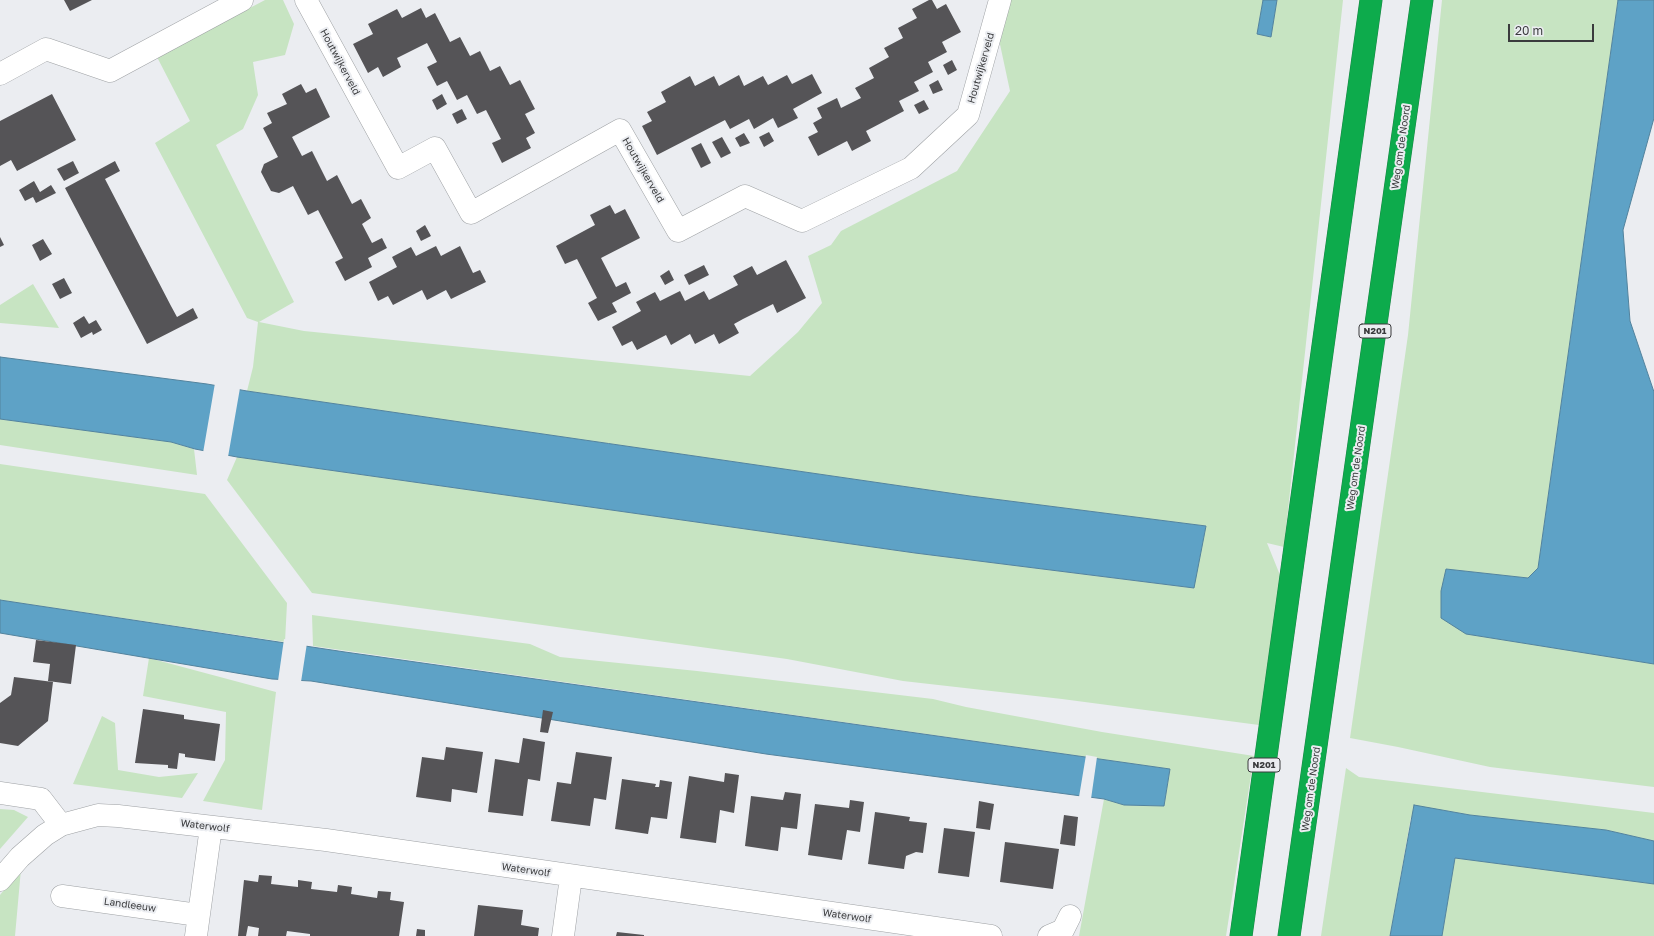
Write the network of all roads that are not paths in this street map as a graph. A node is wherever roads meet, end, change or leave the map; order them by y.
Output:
1 (242, 0) edge
2 (306, 0) edge
3 (1000, 0) edge
4 (1371, 0) edge
5 (1422, 0) edge
6 (0, 74) edge
7 (0, 793) edge
8 (61, 826) junction
9 (211, 827) junction
10 (571, 877) junction
11 (0, 880) edge
12 (62, 896) dead end
13 (1070, 916) dead end
14 (197, 926) edge
15 (563, 936) edge
16 (991, 936) edge
17 (1049, 936) edge
18 (1241, 936) edge
19 (1289, 936) edge

1 - 6 street
2 - 3 street, Houtwijkerveld
4 - 18 highway, N201
5 - 19 highway, Weg om de Noord / N201
7 - 8 street
8 - 9 street, Waterwolf
8 - 11 street, Waterwolf
9 - 10 street, Waterwolf
9 - 14 street, Landleeuw
10 - 15 street
10 - 16 street, Waterwolf
12 - 14 street, Landleeuw
13 - 17 street

